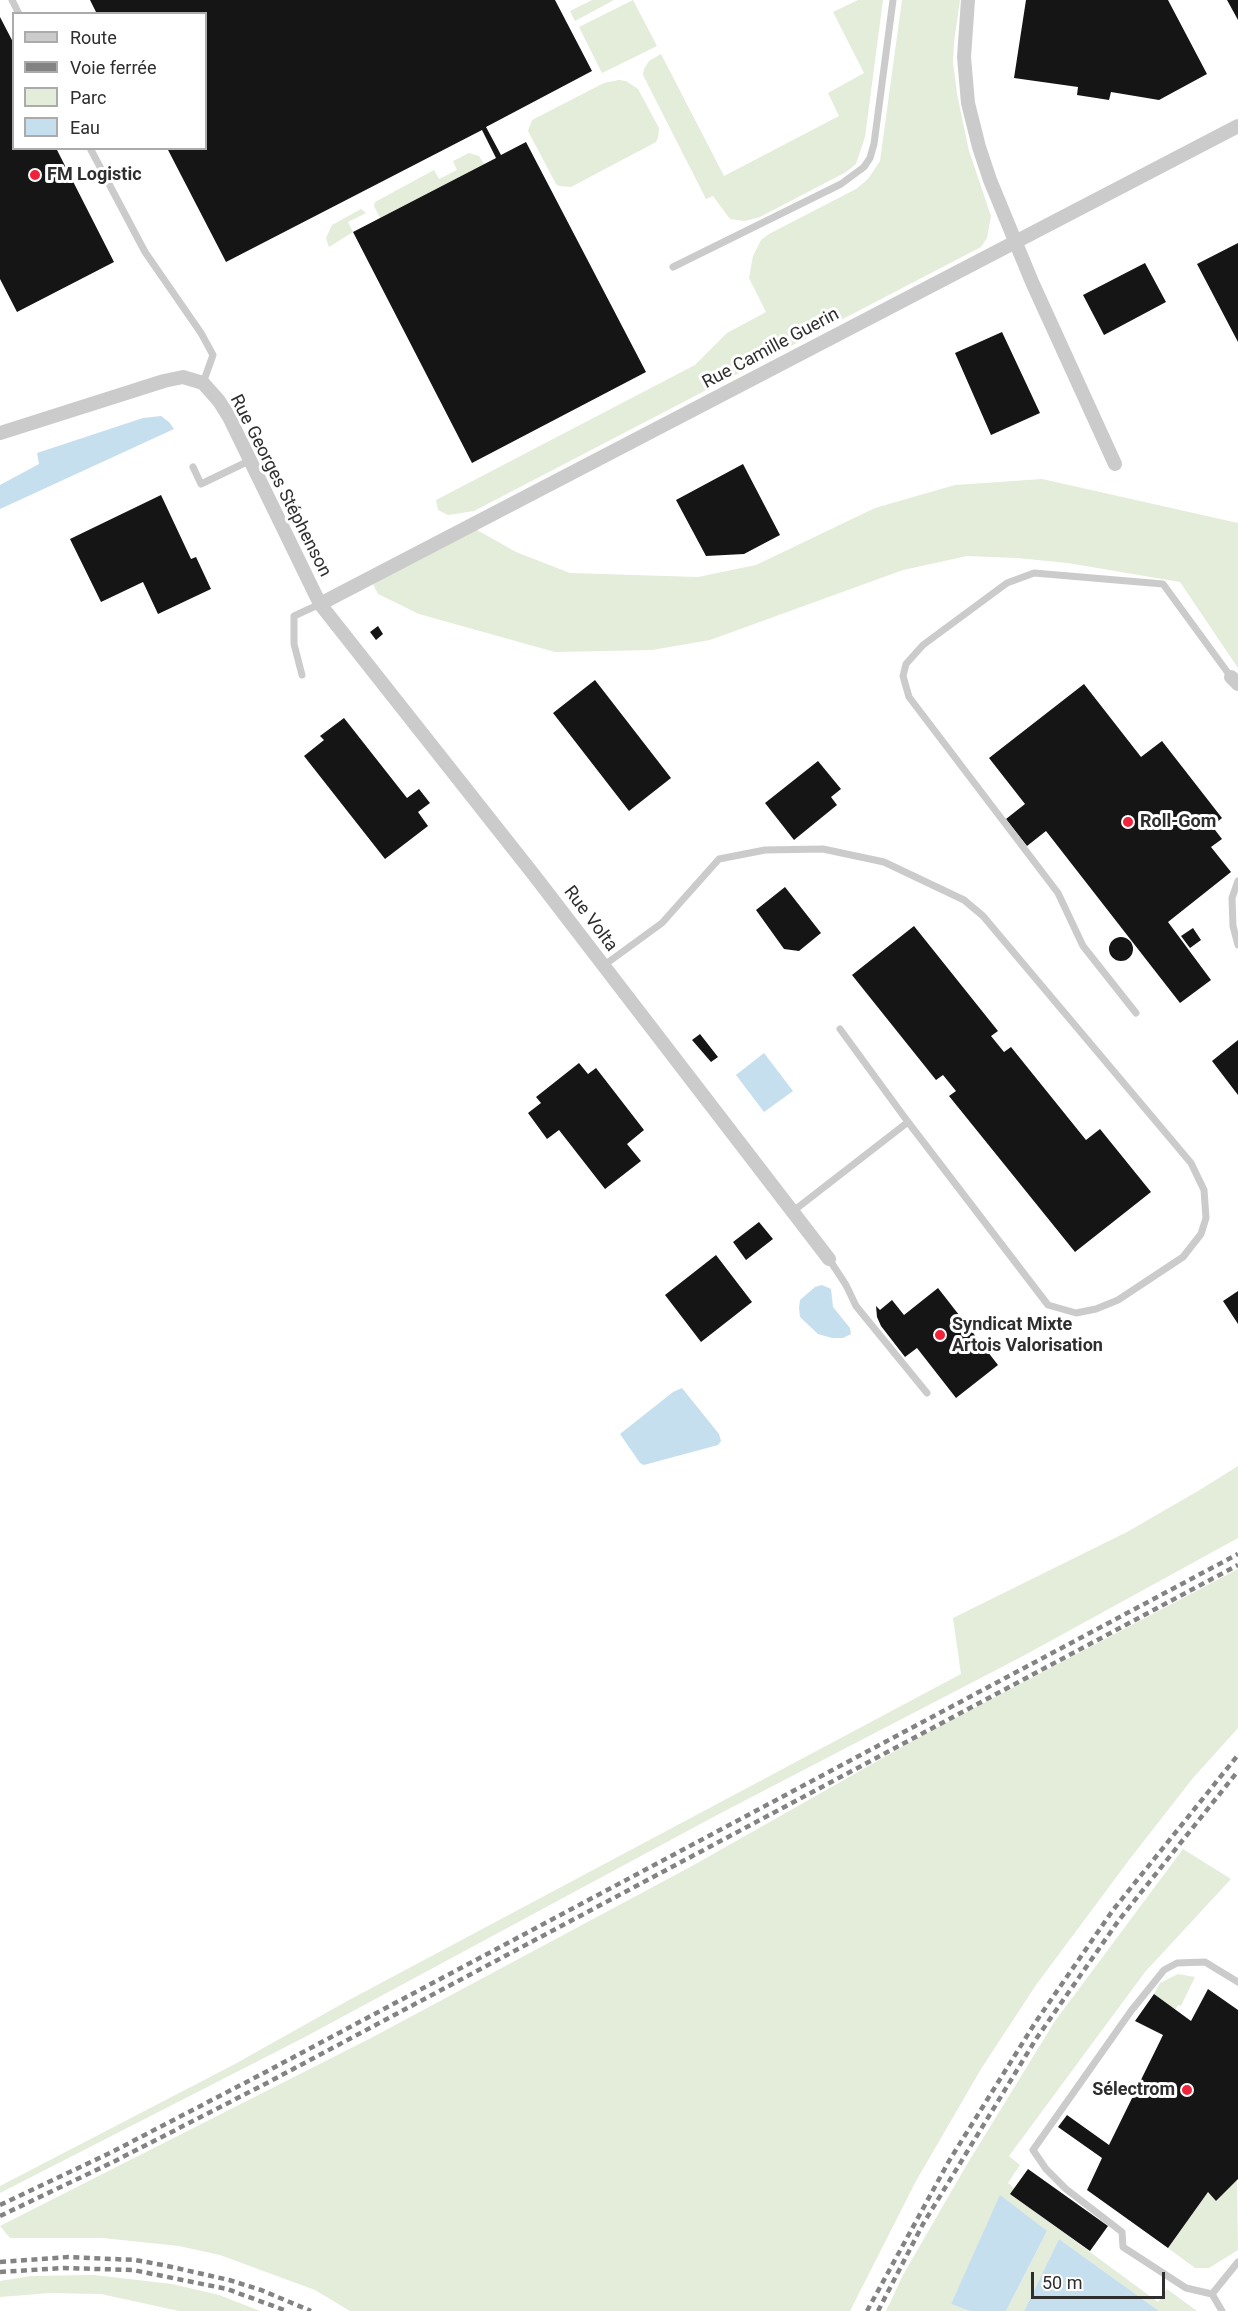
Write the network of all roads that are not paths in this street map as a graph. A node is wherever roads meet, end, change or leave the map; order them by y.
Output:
1 (893, 0) edge
2 (968, 0) edge
3 (1238, 126) edge
4 (91, 150) edge
5 (1015, 240) junction
6 (673, 267) dead end
7 (203, 382) junction
8 (0, 433) edge
9 (251, 460) junction
10 (1115, 464) dead end
11 (193, 467) dead end
12 (320, 604) junction
13 (302, 675) dead end
14 (1235, 680) edge
15 (1238, 881) edge
16 (1238, 945) edge
17 (603, 966) junction
18 (1136, 1013) dead end
19 (840, 1029) dead end
20 (908, 1122) junction
21 (792, 1212) junction
22 (829, 1259) joint
23 (927, 1393) dead end
24 (1238, 1982) edge
25 (1238, 2262) edge
26 (1212, 2294) junction
27 (1222, 2311) edge

1 - 6 lane
2 - 5 street
3 - 5 street, Rue Camille Guerin
4 - 7 lane
5 - 10 street
5 - 12 street, Rue Camille Guerin
7 - 8 street
7 - 9 street, Rue Georges Stéphenson
9 - 11 lane
9 - 12 street, Rue Georges Stéphenson
12 - 13 lane
12 - 17 street, Rue Volta
14 - 18 lane
15 - 16 lane
17 - 20 lane
17 - 21 street, Rue Volta
19 - 20 lane
20 - 21 lane
21 - 22 street, Rue Volta
22 - 23 lane
24 - 26 lane
25 - 26 lane
26 - 27 lane

